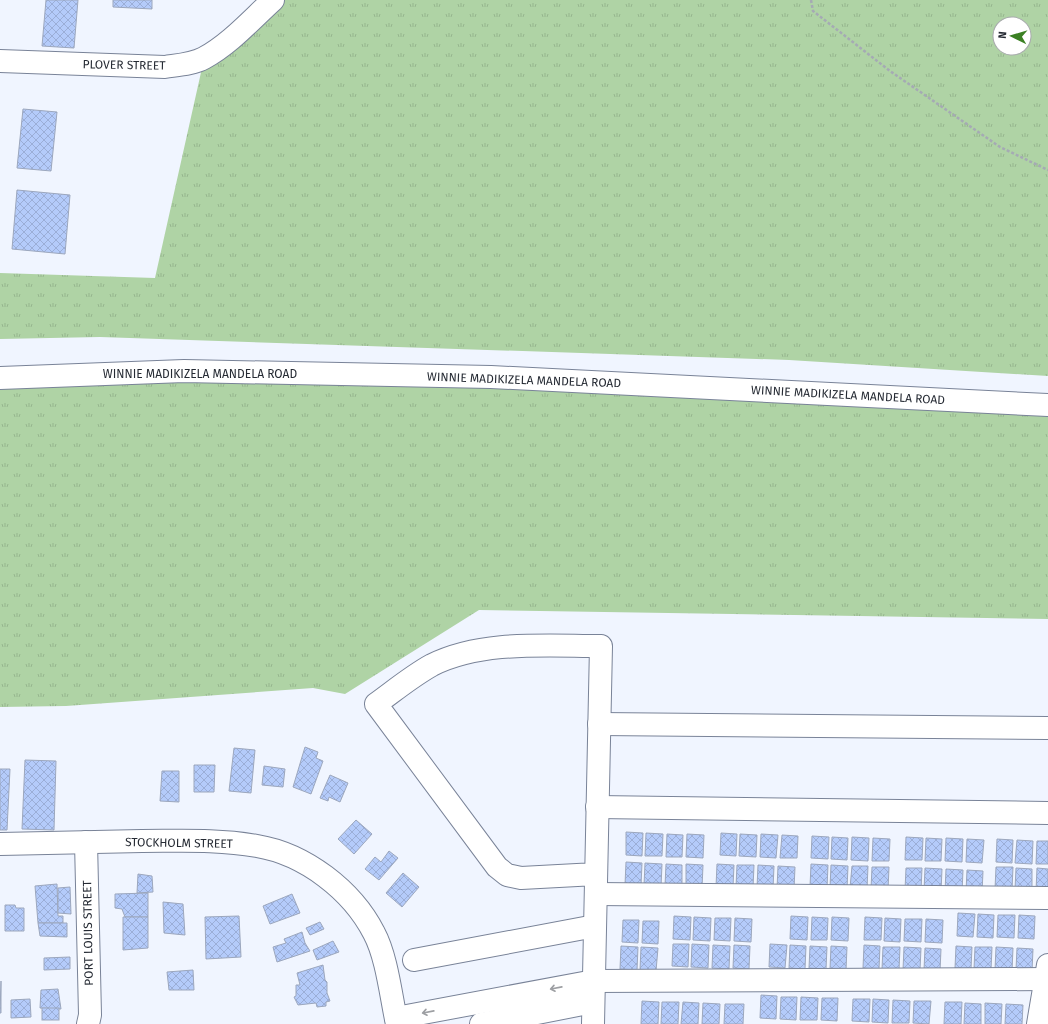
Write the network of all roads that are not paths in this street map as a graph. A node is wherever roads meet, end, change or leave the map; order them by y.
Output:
1 (273, 0) edge
2 (0, 61) edge
3 (0, 378) edge
4 (1048, 405) edge
5 (599, 724) junction
6 (1048, 728) edge
7 (598, 807) junction
8 (1048, 813) edge
9 (86, 842) junction
10 (0, 844) edge
11 (596, 884) junction
12 (1048, 898) edge
13 (595, 926) junction
14 (414, 960) dead end
15 (1047, 972) edge
16 (594, 981) junction
17 (593, 1002) junction
18 (396, 1021) edge
19 (88, 1024) edge
20 (481, 1024) edge
21 (593, 1024) edge
22 (1038, 1024) edge

1 - 2 street, PLOVER STREET
3 - 4 street, WINNIE MADIKIZELA MANDELA ROAD
5 - 6 street
5 - 7 street
5 - 11 street
7 - 8 street
7 - 11 street
9 - 10 street, STOCKHOLM STREET
9 - 18 street, STOCKHOLM STREET
9 - 19 street, PORT LOUIS STREET
11 - 12 street
11 - 13 street
13 - 14 street
13 - 16 street
15 - 16 street
15 - 22 street
16 - 17 street
16 -> 18 street
17 - 20 street
17 - 21 street

